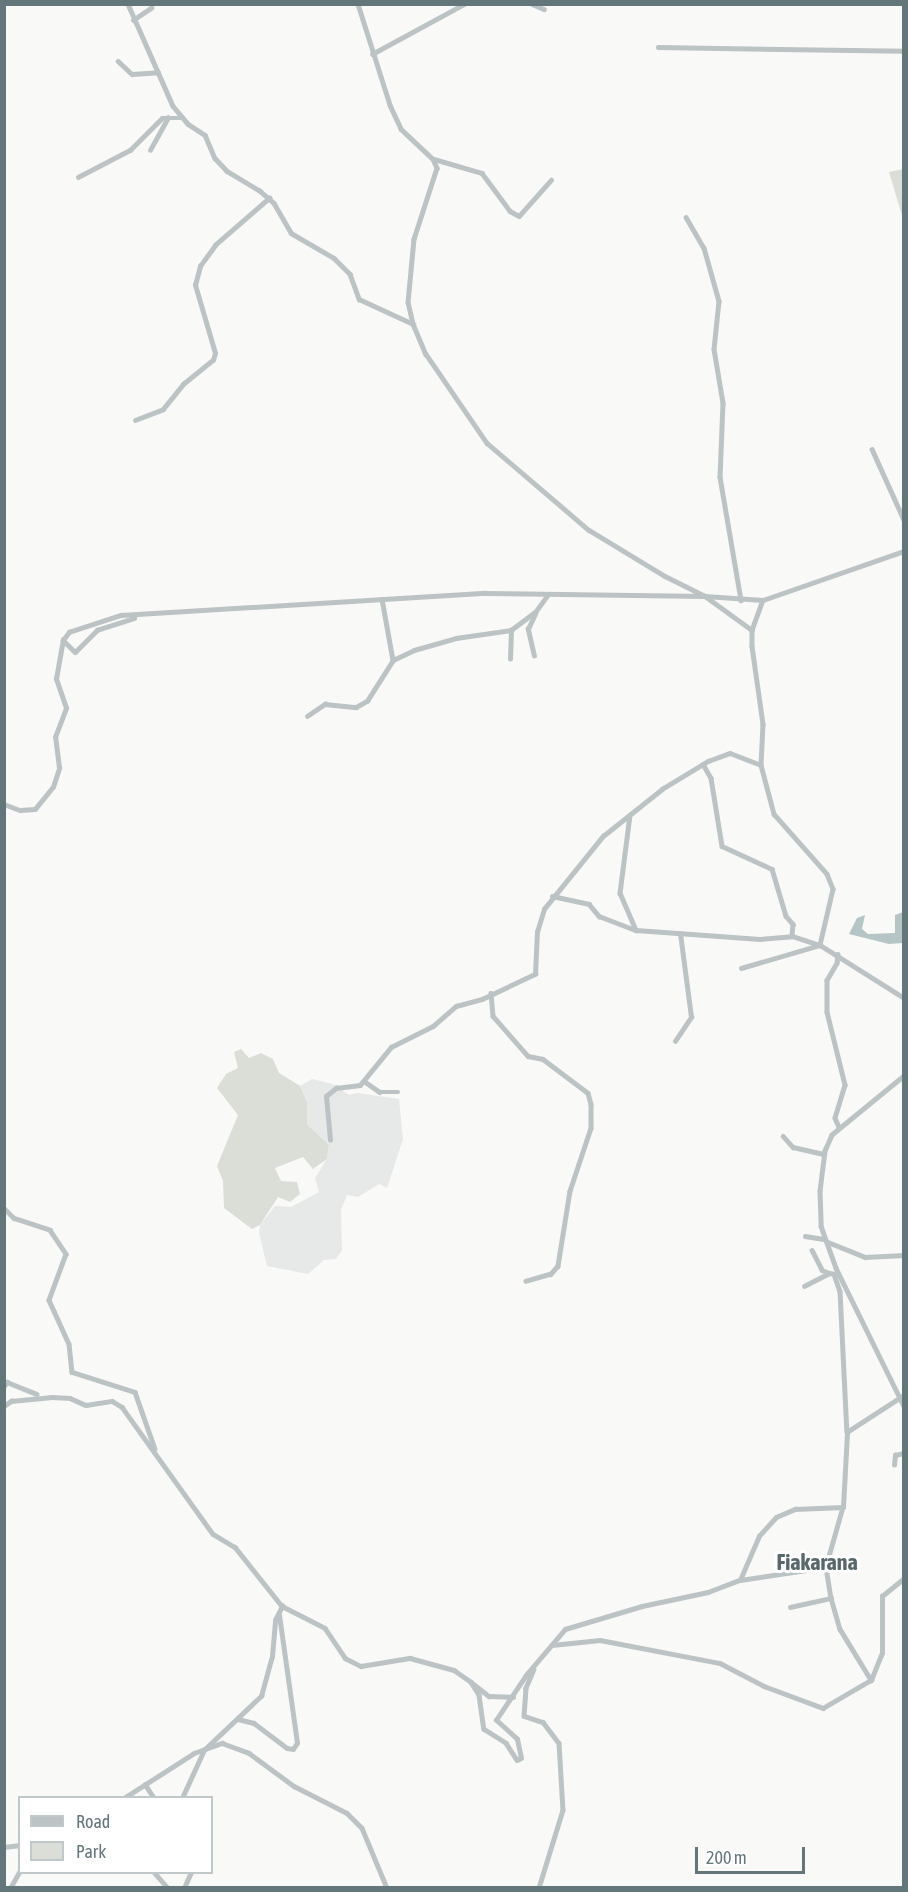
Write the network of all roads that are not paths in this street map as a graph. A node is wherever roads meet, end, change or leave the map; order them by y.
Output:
1 (128, 4) edge
2 (358, 4) edge
3 (464, 4) edge
4 (532, 4) edge
5 (151, 8) dead end
6 (544, 9) dead end
7 (133, 20) junction
8 (658, 47) dead end
9 (903, 51) edge
10 (372, 54) junction
11 (118, 60) dead end
12 (158, 72) junction
13 (168, 118) junction
14 (183, 118) junction
15 (150, 150) dead end
16 (433, 159) junction
17 (78, 177) dead end
18 (551, 180) dead end
19 (269, 198) junction
20 (686, 217) dead end
21 (413, 324) junction
22 (135, 420) dead end
23 (872, 449) dead end
24 (903, 520) edge
25 (903, 551) edge
26 (547, 596) junction
27 (705, 596) junction
28 (382, 599) junction
29 (741, 600) junction
30 (763, 600) junction
31 (536, 611) junction
32 (144, 616) junction
33 (511, 630) junction
34 (752, 630) junction
35 (63, 640) junction
36 (534, 656) dead end
37 (510, 659) dead end
38 (393, 660) junction
39 (307, 716) dead end
40 (704, 764) junction
41 (760, 765) junction
42 (4, 804) edge
43 (630, 815) junction
44 (552, 896) junction
45 (636, 930) junction
46 (680, 934) junction
47 (792, 936) junction
48 (820, 945) junction
49 (838, 954) junction
50 (741, 968) dead end
51 (491, 993) junction
52 (903, 998) edge
53 (675, 1041) dead end
54 (903, 1076) edge
55 (364, 1081) junction
56 (398, 1092) dead end
57 (839, 1127) junction
58 (783, 1136) dead end
59 (330, 1140) dead end
60 (824, 1154) junction
61 (4, 1208) edge
62 (805, 1236) dead end
63 (827, 1240) junction
64 (812, 1250) dead end
65 (903, 1255) edge
66 (834, 1274) junction
67 (526, 1281) dead end
68 (804, 1286) dead end
69 (4, 1386) edge
70 (37, 1394) dead end
71 (902, 1397) edge
72 (4, 1406) edge
73 (903, 1406) edge
74 (847, 1432) junction
75 (903, 1453) edge
76 (158, 1457) junction
77 (894, 1465) dead end
78 (843, 1507) junction
79 (826, 1567) junction
80 (903, 1578) edge
81 (740, 1580) junction
82 (831, 1598) junction
83 (790, 1606) dead end
84 (280, 1608) junction
85 (552, 1645) junction
86 (536, 1664) junction
87 (871, 1680) junction
88 (471, 1682) junction
89 (513, 1697) junction
90 (238, 1719) junction
91 (211, 1744) junction
92 (145, 1784) junction
93 (126, 1796) edge
94 (153, 1796) edge
95 (182, 1796) edge
96 (18, 1874) edge
97 (156, 1874) edge
98 (10, 1887) edge
99 (168, 1887) edge
100 (387, 1887) edge
101 (539, 1887) edge

1 - 7 street
2 - 10 street
3 - 10 street
4 - 6 street
5 - 7 street
7 - 12 street
8 - 9 street
10 - 16 street
11 - 12 street
12 - 14 street
13 - 14 street
13 - 15 street
13 - 17 street
14 - 19 street
16 - 18 street
16 - 21 street
19 - 21 street
19 - 22 street
20 - 29 street
21 - 27 street
23 - 24 street
25 - 30 street
26 - 27 street
26 - 28 street
26 - 31 street
27 - 29 street
27 - 34 street
28 - 32 street
28 - 38 street
29 - 30 street
30 - 34 street
31 - 33 street
31 - 36 street
32 - 35 street
32 - 35 street
33 - 37 street
33 - 38 street
34 - 41 street
35 - 42 street
38 - 39 street
40 - 41 street
40 - 43 street
40 - 47 street
41 - 48 street
43 - 44 street
43 - 45 street
44 - 45 street
44 - 51 street
45 - 46 street
46 - 47 street
46 - 53 street
47 - 48 street
48 - 49 street
48 - 50 street
49 - 52 street
49 - 57 street
51 - 55 street
51 - 67 street
54 - 57 street
55 - 56 street
55 - 59 street
57 - 60 street
58 - 60 street
60 - 63 street
61 - 76 street
62 - 63 street
63 - 65 street
63 - 66 street
64 - 66 street
66 - 68 street
66 - 71 street
66 - 74 street
69 - 70 street
71 - 73 street
71 - 74 street
72 - 76 street
74 - 78 street
75 - 77 street
76 - 84 street
78 - 79 street
78 - 81 street
79 - 81 street
79 - 82 street
80 - 87 street
81 - 85 street
82 - 83 street
82 - 87 street
84 - 88 street
84 - 90 street
84 - 90 street
85 - 86 street
85 - 87 street
86 - 89 street
86 - 101 street
88 - 89 street
88 - 89 street
90 - 91 street
91 - 92 street
91 - 95 street
91 - 100 street
92 - 93 street
92 - 94 street
96 - 98 street
97 - 99 street

